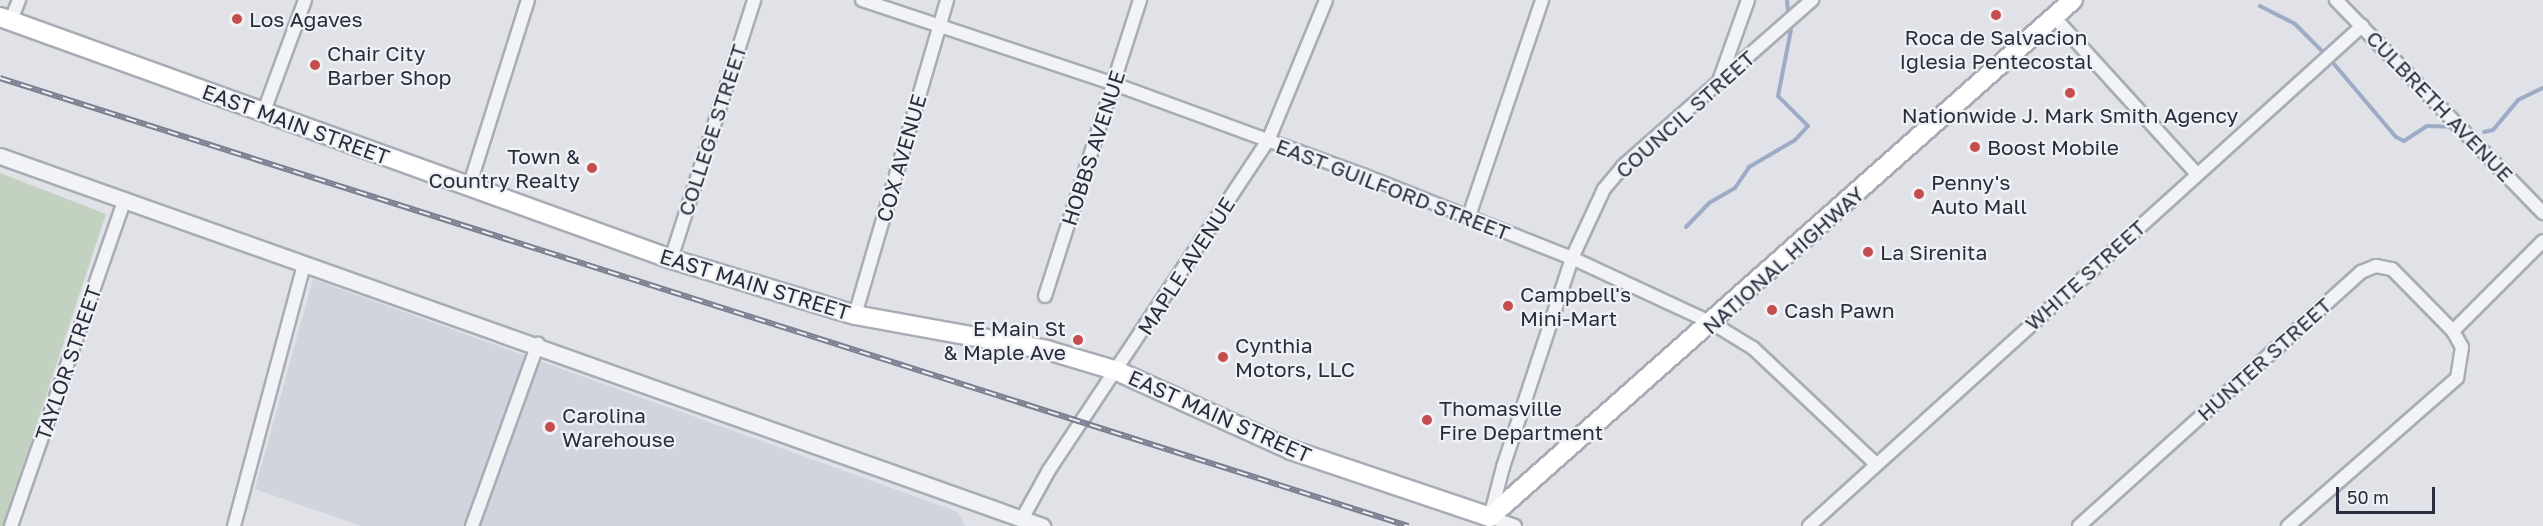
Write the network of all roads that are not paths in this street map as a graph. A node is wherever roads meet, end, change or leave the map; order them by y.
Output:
1 (19, 0) edge
2 (304, 0) edge
3 (528, 0) edge
4 (754, 0) edge
5 (862, 0) edge
6 (947, 0) edge
7 (1140, 0) edge
8 (1326, 0) edge
9 (1542, 0) edge
10 (1748, 0) edge
11 (1812, 0) edge
12 (2073, 0) edge
13 (2336, 0) edge
14 (2054, 17) junction
15 (5, 19) edge
16 (940, 26) junction
17 (2362, 26) junction
18 (1114, 84) junction
19 (1718, 84) junction
20 (264, 111) junction
21 (1268, 141) junction
22 (0, 156) edge
23 (2197, 174) junction
24 (469, 187) junction
25 (124, 201) junction
26 (2543, 213) edge
27 (1469, 216) junction
28 (2543, 241) edge
29 (1572, 258) junction
30 (671, 259) junction
31 (304, 265) junction
32 (1046, 296) dead end
33 (855, 315) junction
34 (1712, 323) junction
35 (2452, 331) junction
36 (538, 344) junction
37 (1117, 371) junction
38 (1876, 464) junction
39 (1490, 517) junction
40 (1021, 523) edge
41 (11, 526) edge
42 (234, 526) edge
43 (472, 526) edge
44 (1042, 526) edge
45 (1515, 526) edge
46 (1809, 526) edge
47 (2079, 526) edge
48 (2288, 526) edge

1 - 15 street
2 - 20 street
3 - 24 street
4 - 30 street, COLLEGE STREET
5 - 16 street, EAST GUILFORD STREET
6 - 16 street, COX AVENUE
7 - 18 street, HOBBS AVENUE
8 - 21 street, MAPLE AVENUE
9 - 27 street
10 - 19 street
11 - 19 street, COUNCIL STREET
12 - 14 main road, NATIONAL HIGHWAY
13 - 17 street, CULBRETH AVENUE
14 - 23 street
14 - 34 main road, NATIONAL HIGHWAY
15 - 20 main road, EAST MAIN STREET
16 - 18 street, EAST GUILFORD STREET
16 - 33 street, COX AVENUE
17 - 23 street, WHITE STREET
17 - 26 street, CULBRETH AVENUE
18 - 21 street, EAST GUILFORD STREET
18 - 32 street, HOBBS AVENUE
19 - 29 street, COUNCIL STREET
20 - 24 main road, EAST MAIN STREET
21 - 27 street, EAST GUILFORD STREET
21 - 37 street, MAPLE AVENUE
22 - 25 street
23 - 38 street, WHITE STREET
24 - 30 main road, EAST MAIN STREET
25 - 31 street
25 - 41 street, TAYLOR STREET
27 - 29 street, EAST GUILFORD STREET
28 - 35 street
29 - 34 street, EAST GUILFORD STREET
29 - 39 street, COUNCIL STREET
30 - 33 main road, EAST MAIN STREET
31 - 36 street
31 - 42 street
33 - 37 main road, EAST MAIN STREET
34 - 38 street, EAST GUILFORD STREET
34 - 39 main road, NATIONAL HIGHWAY
35 - 47 street, HUNTER STREET
35 - 48 street
36 - 40 street
36 - 43 street
37 - 39 main road, EAST MAIN STREET
37 - 40 street, MAPLE AVENUE
38 - 46 street, WHITE STREET
39 - 45 street, EAST MAIN STREET
40 - 44 street

